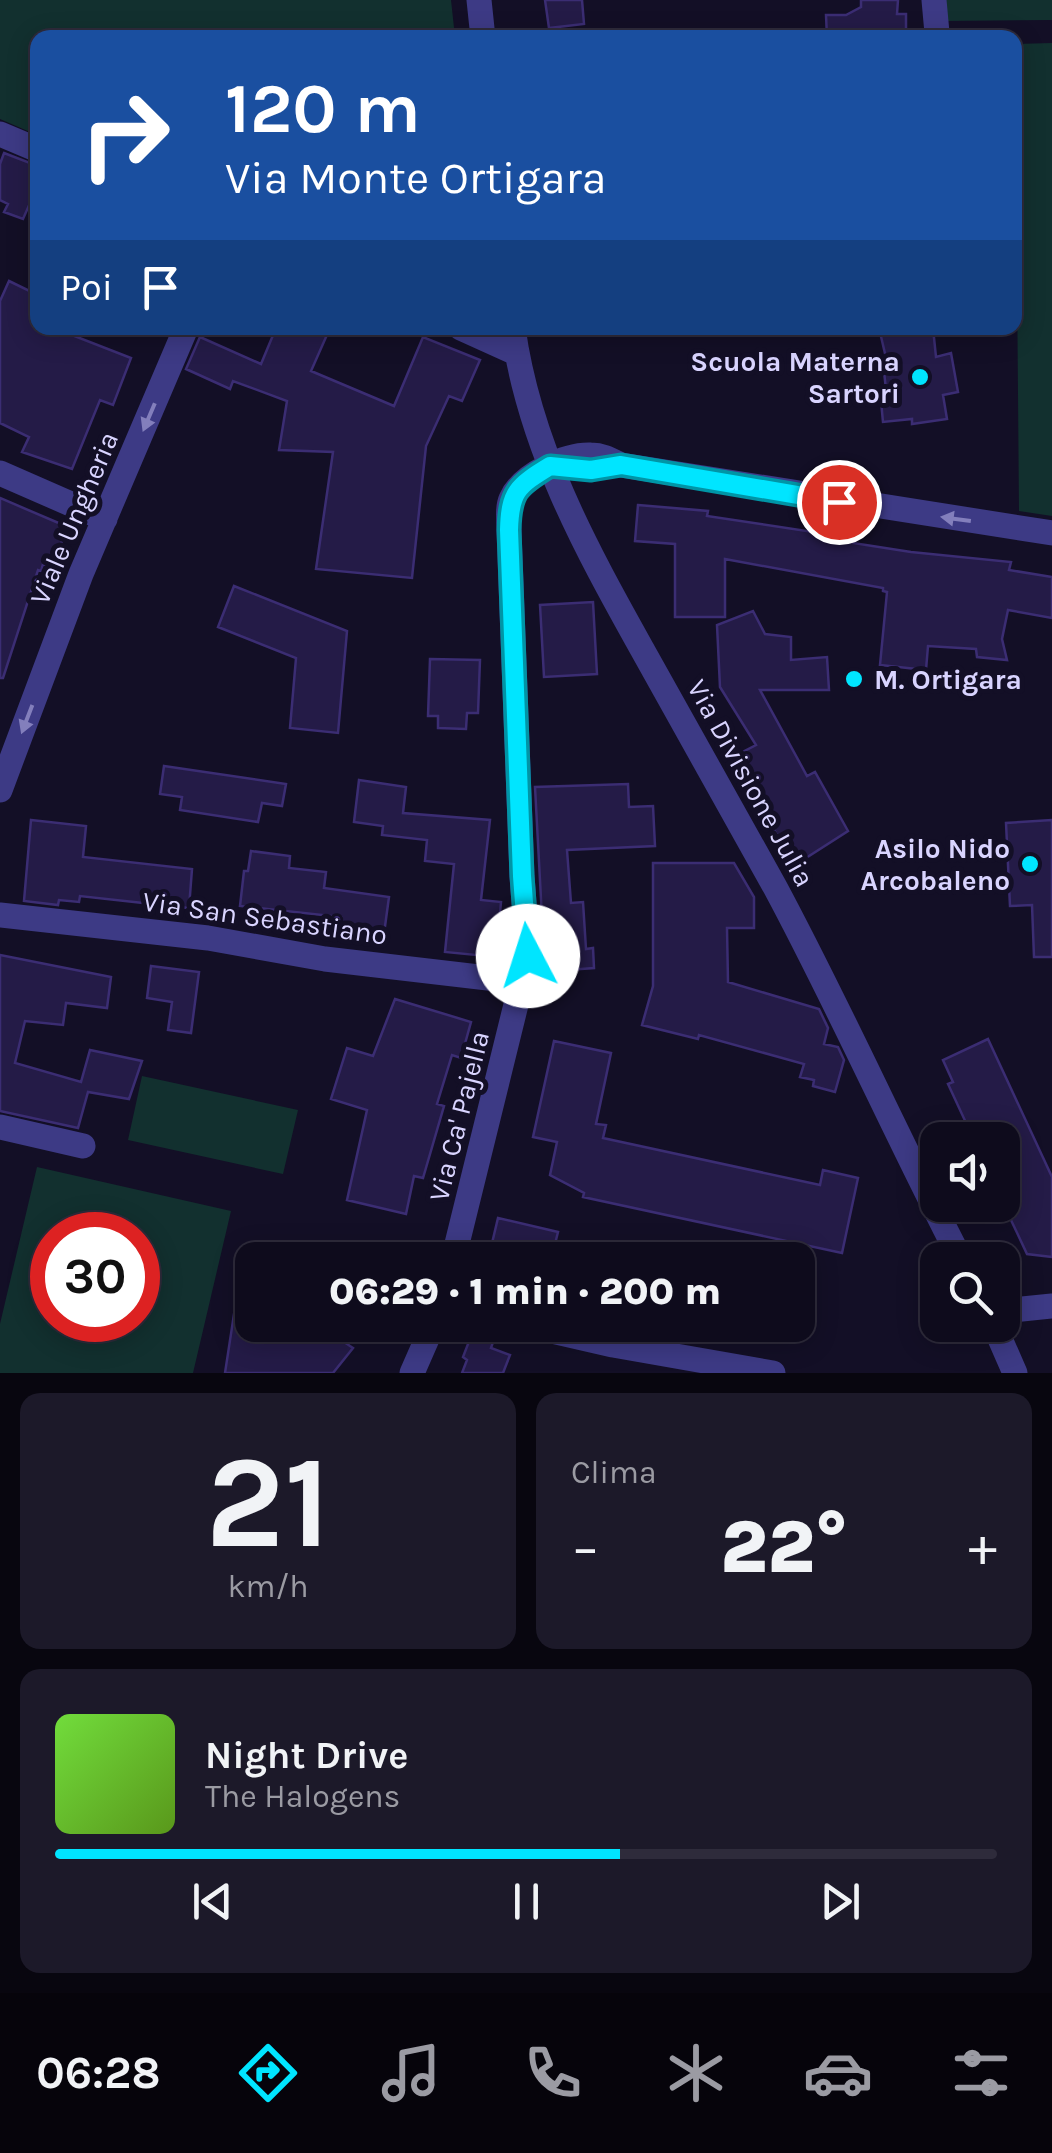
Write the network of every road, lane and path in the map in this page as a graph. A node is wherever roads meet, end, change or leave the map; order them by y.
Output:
1 (479, 0) edge
2 (934, 0) edge
3 (482, 30) edge
4 (937, 30) edge
5 (0, 134) edge
6 (30, 147) edge
7 (183, 335) edge
8 (514, 340) edge
9 (550, 466) junction
10 (0, 473) edge
11 (105, 518) junction
12 (1052, 534) edge
13 (0, 790) edge
14 (0, 915) edge
15 (522, 982) junction
16 (0, 1127) edge
17 (82, 1146) dead end
18 (457, 1242) edge
19 (952, 1242) edge
20 (1052, 1306) edge
21 (1020, 1309) edge
22 (426, 1342) edge
23 (600, 1342) edge
24 (1001, 1342) edge
25 (694, 1366) edge
26 (412, 1373) edge
27 (773, 1373) edge
28 (1015, 1373) edge

1 - 3 street
2 - 4 street
5 - 6 street
7 -> 11 street, Viale Ungheria
8 - 9 street, Via Divisione Julia
12 -> 9 street
9 - 15 street, Via Ca' Pajella
9 - 19 street, Via Divisione Julia
10 - 11 street
11 -> 13 street, Viale Ungheria
14 - 15 street, Via San Sebastiano
15 - 18 street, Via Ca' Pajella
16 - 17 street
20 - 21 street
22 - 26 street
23 - 25 street
24 - 28 street
25 - 27 street

